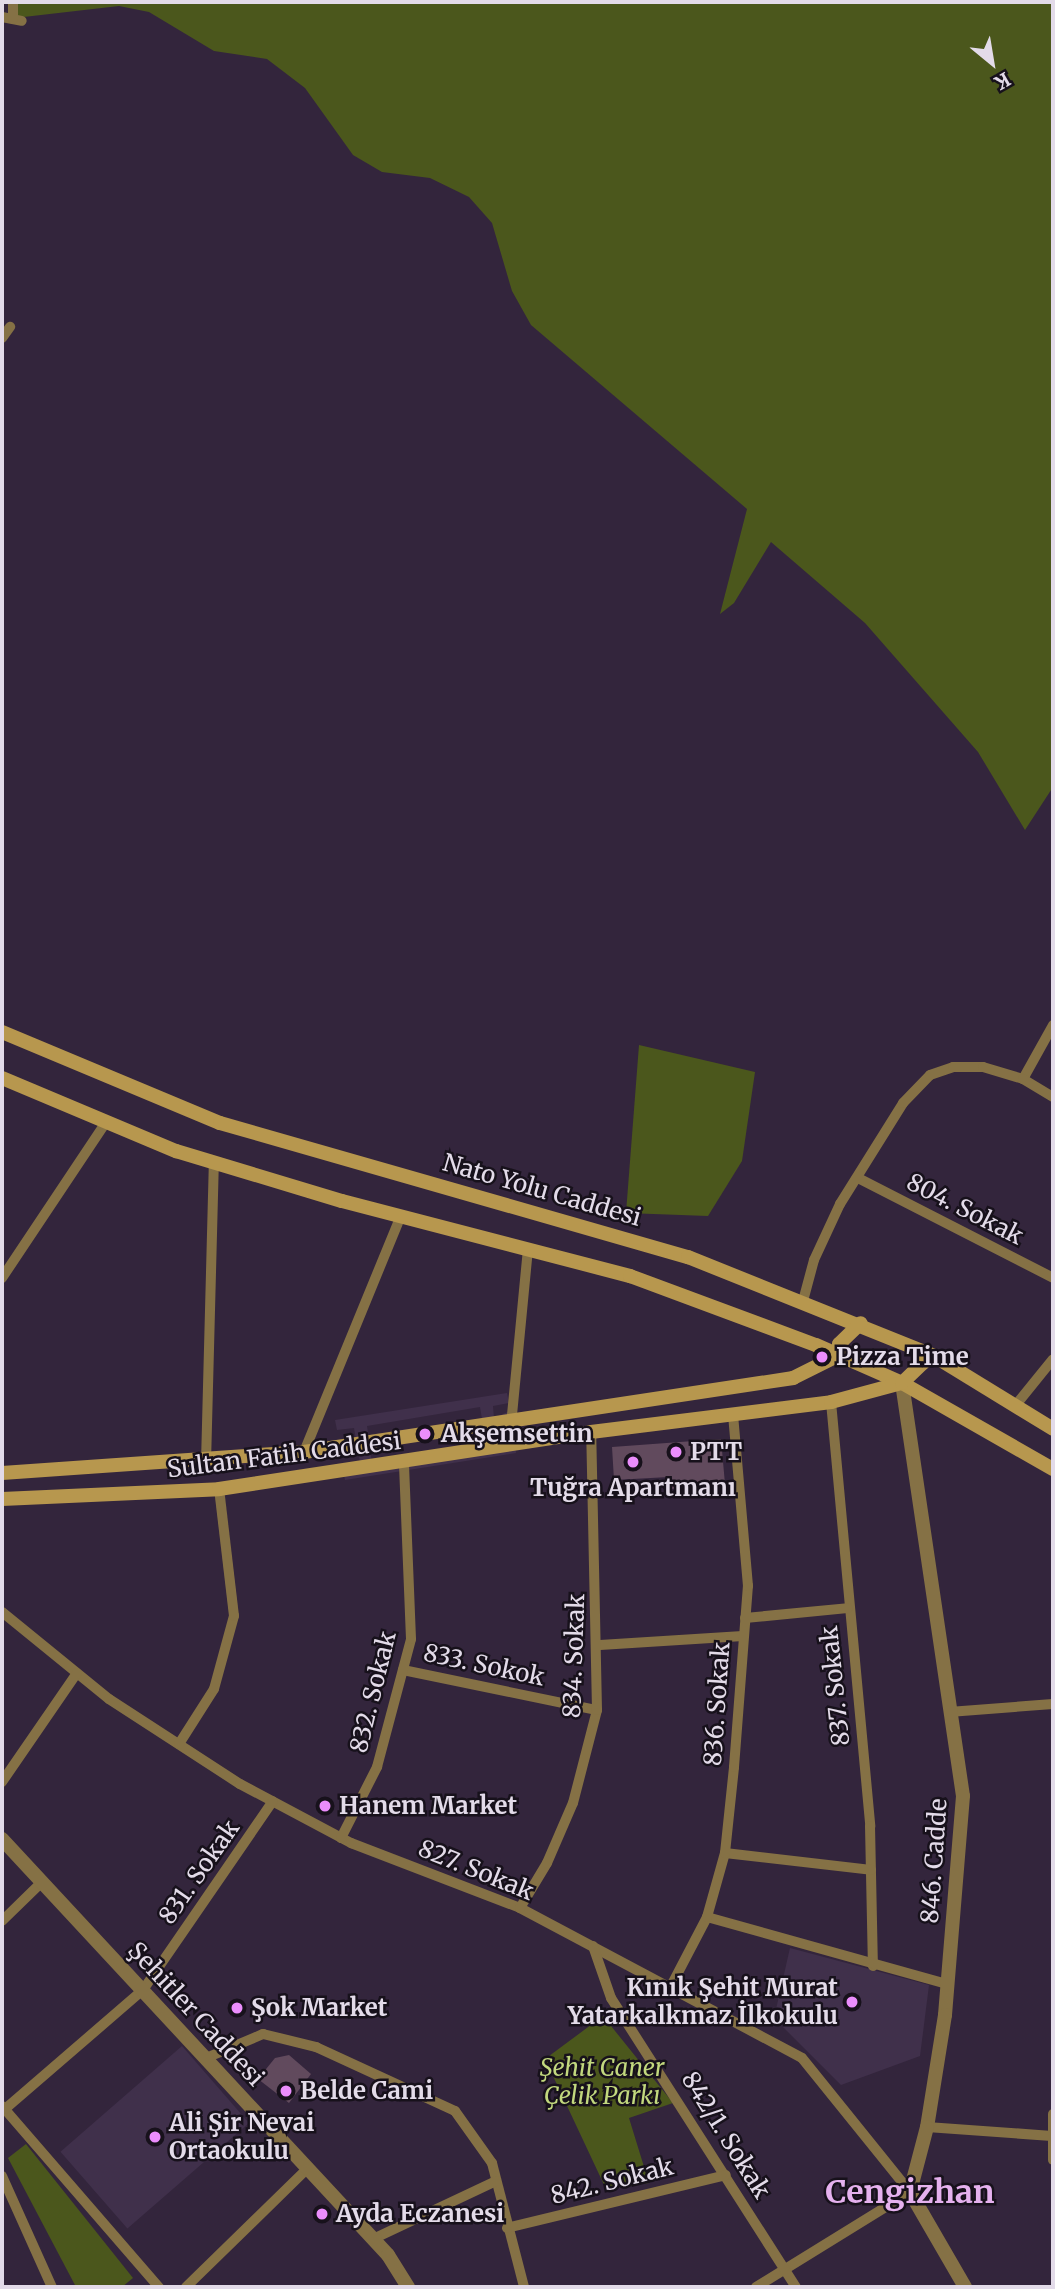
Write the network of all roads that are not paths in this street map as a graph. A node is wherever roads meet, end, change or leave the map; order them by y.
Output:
1 (13, 2) edge
2 (12, 19) edge
3 (10, 327) dead end
4 (2, 338) edge
5 (1053, 1025) edge
6 (2, 1032) edge
7 (2, 1078) edge
8 (1023, 1079) junction
9 (1053, 1097) edge
10 (106, 1122) junction
11 (214, 1162) junction
12 (858, 1178) junction
13 (401, 1216) junction
14 (528, 1249) junction
15 (2, 1278) edge
16 (1053, 1278) edge
17 (803, 1301) junction
18 (861, 1324) junction
19 (922, 1351) junction
20 (839, 1355) junction
21 (1053, 1359) edge
22 (902, 1383) junction
23 (831, 1402) junction
24 (1015, 1406) junction
25 (733, 1414) junction
26 (511, 1419) junction
27 (1053, 1429) edge
28 (591, 1432) junction
29 (509, 1446) junction
30 (304, 1452) junction
31 (206, 1463) junction
32 (404, 1463) junction
33 (1053, 1469) edge
34 (2, 1473) edge
35 (219, 1489) junction
36 (2, 1499) edge
37 (848, 1608) junction
38 (2, 1612) edge
39 (745, 1618) junction
40 (743, 1636) junction
41 (600, 1645) junction
42 (403, 1670) junction
43 (76, 1673) junction
44 (1053, 1704) edge
45 (597, 1710) junction
46 (949, 1712) junction
47 (179, 1744) junction
48 (2, 1782) edge
49 (273, 1801) junction
50 (341, 1838) junction
51 (2, 1839) edge
52 (725, 1853) junction
53 (871, 1871) junction
54 (42, 1882) junction
55 (520, 1908) junction
56 (707, 1917) junction
57 (2, 1921) edge
58 (593, 1947) junction
59 (873, 1966) junction
60 (947, 1984) junction
61 (671, 1986) junction
62 (143, 1990) junction
63 (206, 2058) junction
64 (4, 2107) edge
65 (1053, 2114) edge
66 (928, 2127) junction
67 (1052, 2136) edge
68 (1053, 2160) edge
69 (308, 2168) junction
70 (726, 2175) junction
71 (2, 2176) edge
72 (496, 2181) junction
73 (910, 2192) junction
74 (508, 2228) junction
75 (373, 2239) junction
76 (788, 2271) junction
77 (52, 2287) edge
78 (159, 2287) edge
79 (186, 2287) edge
80 (408, 2287) edge
81 (524, 2287) edge
82 (756, 2287) edge
83 (796, 2287) edge
84 (965, 2287) edge

1 - 2 street
3 - 4 street
5 - 8 street
6 - 17 main road, Nato Yolu Caddesi
7 - 10 main road
8 - 9 street
8 - 12 street
10 - 11 main road
10 - 15 street
11 - 13 main road
11 - 31 street
12 - 16 street, 804. Sokak
12 - 17 street
13 - 14 main road
13 - 30 street
14 - 20 main road
14 - 26 street
17 - 18 main road, Nato Yolu Caddesi
18 - 19 main road, Nato Yolu Caddesi
18 - 20 main road
19 - 22 main road
19 - 24 main road, Nato Yolu Caddesi
20 - 22 main road
20 - 26 main road, Sultan Fatih Caddesi
21 - 24 street
22 - 23 main road, Sultan Fatih Caddesi
22 - 33 main road
22 - 46 street, 846. Cadde
23 - 25 main road, Sultan Fatih Caddesi
23 - 37 street, 837. Sokak
24 - 27 main road, Nato Yolu Caddesi
25 - 28 main road, Sultan Fatih Caddesi
25 - 39 street, 836. Sokak
26 - 29 street
26 - 30 main road, Sultan Fatih Caddesi
28 - 29 main road, Sultan Fatih Caddesi
28 - 41 street, 834. Sokak
29 - 32 main road, Sultan Fatih Caddesi
30 - 31 main road, Sultan Fatih Caddesi
31 - 34 main road, Sultan Fatih Caddesi
32 - 35 main road, Sultan Fatih Caddesi
32 - 42 street, 832. Sokak
35 - 36 main road, Sultan Fatih Caddesi
35 - 47 street
37 - 39 street
37 - 53 street, 837. Sokak
38 - 43 street, 827. Sokak
39 - 40 street, 836. Sokak
40 - 41 street
40 - 52 street, 836. Sokak
41 - 45 street, 834. Sokak
42 - 45 street, 833. Sokok
42 - 50 street, 832. Sokak
43 - 47 street, 827. Sokak
43 - 48 street
44 - 46 street
45 - 55 street, 834. Sokak
46 - 60 street, 846. Cadde
47 - 49 street, 827. Sokak
49 - 50 street, 827. Sokak
49 - 62 street, 831. Sokak
50 - 55 street, 827. Sokak
51 - 54 street, Şehitler Caddesi
52 - 53 street
52 - 56 street, 836. Sokak
53 - 59 street, 837. Sokak
54 - 57 street
54 - 62 street, Şehitler Caddesi
55 - 58 street, 827. Sokak
56 - 59 street
56 - 61 street, 836. Sokak
58 - 61 street, 827. Sokak
58 - 70 street, 842/1. Sokak
59 - 60 street
60 - 66 street, 846. Cadde
61 - 73 street, 827. Sokak
62 - 63 street, Şehitler Caddesi
62 - 64 street, 831. Sokak
63 - 69 street, Şehitler Caddesi
63 - 72 street
64 - 78 street
65 - 67 street
66 - 67 street
66 - 73 street, 846. Cadde
67 - 68 street
69 - 75 street, Şehitler Caddesi
69 - 79 street
70 - 74 street, 842. Sokak
70 - 76 street, 842/1. Sokak
71 - 77 street
72 - 74 street
72 - 75 street
73 - 76 street
73 - 84 street
74 - 81 street
75 - 80 street, Şehitler Caddesi
76 - 82 street
76 - 83 street, 842/1. Sokak

